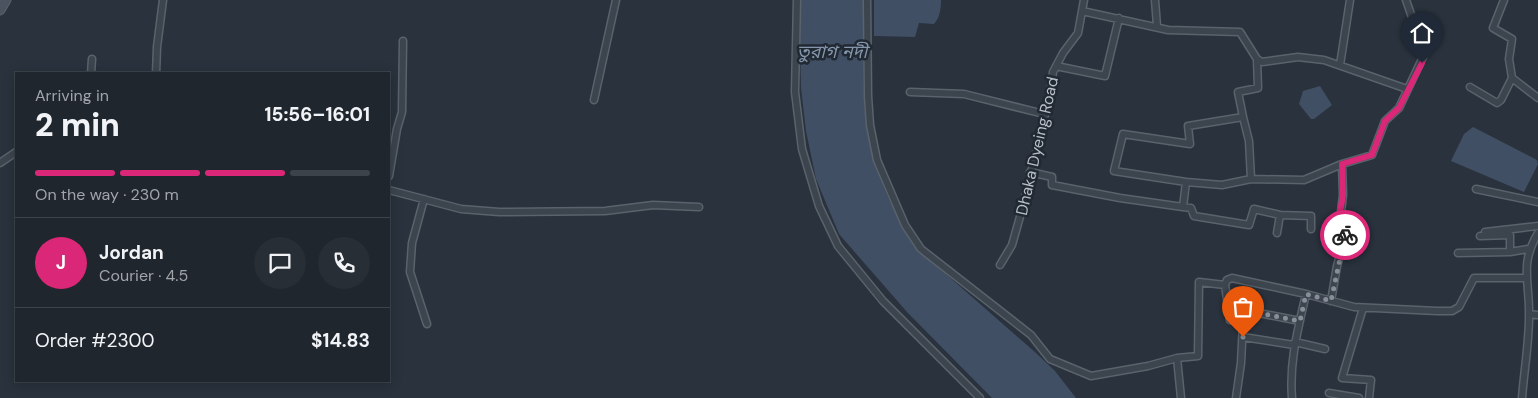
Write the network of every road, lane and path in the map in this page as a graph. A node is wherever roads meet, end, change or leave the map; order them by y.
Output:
1 (6, 0) edge
2 (163, 0) edge
3 (616, 0) edge
4 (797, 0) edge
5 (868, 0) edge
6 (1084, 0) edge
7 (1155, 0) edge
8 (1350, 0) edge
9 (1406, 0) edge
10 (1504, 0) edge
11 (0, 10) edge
12 (1082, 11) junction
13 (1119, 18) junction
14 (1157, 26) junction
15 (403, 41) dead end
16 (92, 59) dead end
17 (1257, 59) junction
18 (1340, 65) junction
19 (1056, 66) junction
20 (91, 72) edge
21 (156, 72) edge
22 (1512, 78) junction
23 (1470, 87) dead end
24 (1407, 89) junction
25 (910, 92) dead end
26 (1538, 98) edge
27 (594, 100) dead end
28 (1044, 114) junction
29 (1243, 117) junction
30 (15, 153) edge
31 (0, 163) edge
32 (1342, 164) junction
33 (390, 170) edge
34 (1030, 172) junction
35 (1251, 179) junction
36 (1186, 182) junction
37 (1476, 189) dead end
38 (390, 190) edge
39 (424, 199) junction
40 (1538, 202) edge
41 (699, 207) dead end
42 (1183, 207) junction
43 (1280, 215) junction
44 (1538, 226) edge
45 (1310, 229) dead end
46 (1277, 233) dead end
47 (1538, 233) edge
48 (1528, 249) junction
49 (1510, 252) junction
50 (1458, 253) dead end
51 (1000, 265) dead end
52 (1526, 278) junction
53 (1225, 285) junction
54 (1306, 294) junction
55 (1331, 301) junction
56 (1228, 307) junction
57 (1363, 308) junction
58 (1529, 314) junction
59 (1538, 315) edge
60 (1300, 321) junction
61 (428, 324) dead end
62 (1243, 337) junction
63 (1294, 343) junction
64 (1325, 349) dead end
65 (1177, 358) junction
66 (1329, 393) dead end
67 (980, 398) edge
68 (1181, 398) edge
69 (1236, 398) edge
70 (1292, 398) edge
71 (1359, 398) edge
72 (1369, 398) edge
73 (1522, 398) edge

1 - 11 main road
2 - 21 street
3 - 27 street
4 - 67 street
5 - 65 street
6 - 12 street, Dhaka Dyeing Road
7 - 14 street
8 - 18 street
9 - 24 street
10 - 22 street
12 - 13 street
12 - 19 street, Dhaka Dyeing Road
13 - 14 street
13 - 19 street
14 - 17 street
15 - 33 street
16 - 20 street
17 - 18 street
17 - 29 street
18 - 24 street
19 - 28 street, Dhaka Dyeing Road
22 - 23 street
22 - 26 street
24 - 32 street
25 - 28 street
28 - 34 street, Dhaka Dyeing Road
29 - 35 street
29 - 36 street
30 - 31 street
32 - 35 street
32 - 55 street
34 - 42 street
34 - 51 street, Dhaka Dyeing Road
35 - 36 street
36 - 42 street
37 - 40 street
38 - 39 street
39 - 41 street
39 - 61 street
42 - 43 street
43 - 45 street
43 - 46 street
44 - 49 street
47 - 48 street
48 - 49 street
48 - 52 street
49 - 50 street
52 - 57 street
52 - 58 street
53 - 54 street
53 - 56 street
53 - 65 street
54 - 55 street
54 - 60 street
55 - 57 street
56 - 60 street
56 - 62 street
57 - 72 street
58 - 59 street
58 - 73 street
60 - 63 street
62 - 63 street
62 - 69 street
63 - 64 street
63 - 70 street
65 - 68 street
66 - 71 street

